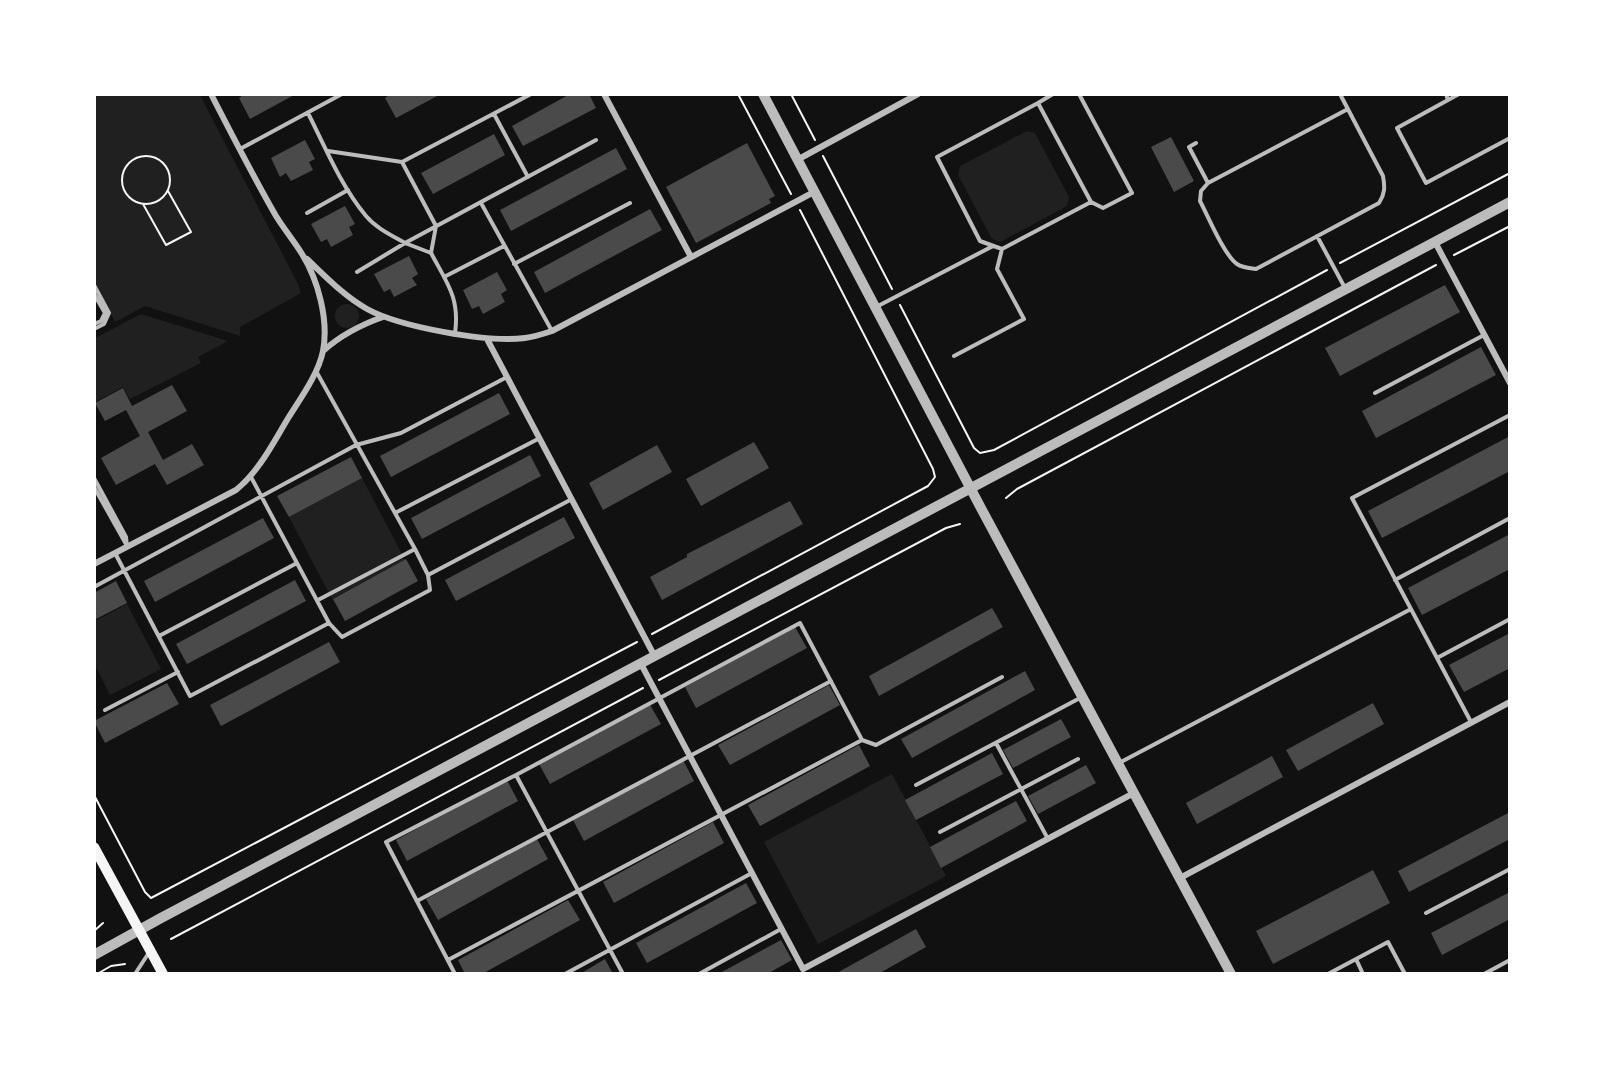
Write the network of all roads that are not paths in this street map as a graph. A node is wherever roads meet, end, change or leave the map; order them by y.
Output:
1 (211, 94) edge
2 (342, 94) edge
3 (531, 94) edge
4 (604, 94) edge
5 (763, 94) edge
6 (918, 94) edge
7 (1053, 94) edge
8 (1079, 94) edge
9 (1340, 94) edge
10 (1446, 94) edge
11 (1459, 94) edge
12 (1448, 100) junction
13 (1038, 103) junction
14 (1348, 109) junction
15 (308, 113) junction
16 (494, 114) junction
17 (1509, 138) edge
18 (596, 140) dead end
19 (1196, 142) dead end
20 (240, 149) junction
21 (327, 151) junction
22 (797, 160) junction
23 (402, 162) junction
24 (528, 177) junction
25 (1208, 183) junction
26 (348, 190) junction
27 (814, 192) junction
28 (630, 202) dead end
29 (1091, 202) junction
30 (1509, 202) edge
31 (481, 203) junction
32 (306, 213) dead end
33 (436, 226) junction
34 (1317, 236) junction
35 (1435, 242) junction
36 (405, 243) junction
37 (504, 246) junction
38 (993, 246) junction
39 (1002, 249) junction
40 (431, 253) junction
41 (302, 254) junction
42 (691, 257) junction
43 (514, 264) junction
44 (357, 272) dead end
45 (444, 277) junction
46 (94, 285) edge
47 (1345, 289) junction
48 (94, 294) edge
49 (874, 308) junction
50 (382, 317) junction
51 (94, 327) edge
52 (552, 331) junction
53 (455, 333) junction
54 (1484, 335) junction
55 (487, 339) junction
56 (323, 351) junction
57 (954, 356) dead end
58 (315, 371) junction
59 (507, 377) junction
60 (1509, 383) edge
61 (1375, 393) dead end
62 (1509, 415) edge
63 (540, 438) junction
64 (356, 445) junction
65 (251, 477) junction
66 (94, 478) edge
67 (94, 487) edge
68 (970, 489) junction
69 (261, 496) junction
70 (572, 499) junction
71 (395, 513) junction
72 (1509, 518) edge
73 (128, 546) junction
74 (415, 549) junction
75 (115, 553) junction
76 (297, 562) junction
77 (94, 564) edge
78 (124, 571) junction
79 (428, 575) junction
80 (1395, 580) junction
81 (94, 587) edge
82 (318, 600) junction
83 (1411, 609) junction
84 (1509, 619) edge
85 (329, 623) junction
86 (159, 636) junction
87 (655, 657) junction
88 (1437, 658) junction
89 (641, 664) junction
90 (178, 672) junction
91 (1002, 677) dead end
92 (831, 681) junction
93 (1083, 697) junction
94 (660, 698) junction
95 (1509, 702) edge
96 (105, 710) dead end
97 (1471, 722) junction
98 (862, 740) junction
99 (996, 743) junction
100 (690, 756) junction
101 (1078, 759) dead end
102 (1119, 764) junction
103 (516, 775) junction
104 (916, 785) dead end
105 (1021, 789) junction
106 (1134, 793) junction
107 (722, 815) junction
108 (547, 832) junction
109 (940, 832) dead end
110 (1048, 839) junction
111 (94, 847) edge
112 (1509, 870) edge
113 (752, 873) junction
114 (1180, 878) junction
115 (579, 891) junction
116 (417, 901) junction
117 (1426, 913) dead end
118 (782, 929) junction
119 (139, 931) junction
120 (610, 949) junction
121 (151, 950) junction
122 (94, 955) edge
123 (1356, 959) junction
124 (448, 960) junction
125 (1509, 960) edge
126 (801, 971) edge
127 (135, 974) edge
128 (163, 974) edge
129 (455, 974) edge
130 (565, 974) edge
131 (623, 974) edge
132 (699, 974) edge
133 (1231, 974) edge
134 (1328, 974) edge
135 (1363, 974) edge
136 (1405, 974) edge
137 (1484, 974) edge

1 - 20 street
2 - 15 lane
3 - 16 lane
4 - 42 street
5 - 22 street
6 - 22 street
7 - 13 lane
8 - 29 lane
9 - 14 lane
10 - 12 lane
11 - 12 lane
12 - 17 lane
13 - 29 lane
13 - 38 lane
14 - 25 lane
14 - 34 lane
15 - 20 lane
15 - 21 lane
16 - 23 lane
16 - 24 lane
18 - 24 lane
19 - 25 lane
20 - 41 street
21 - 23 lane
21 - 26 lane
22 - 27 street
23 - 33 lane
24 - 31 lane
25 - 34 lane
26 - 32 lane
26 - 36 lane
27 - 42 street
27 - 49 street
28 - 43 lane
29 - 39 lane
30 - 35 street
31 - 33 lane
31 - 37 lane
33 - 36 lane
33 - 40 lane
34 - 47 lane
35 - 47 street
35 - 54 street
36 - 40 lane
36 - 44 lane
37 - 43 lane
37 - 45 lane
38 - 39 lane
38 - 49 lane
39 - 57 lane
40 - 45 lane
41 - 50 street
41 - 56 street
42 - 52 street
43 - 52 lane
45 - 53 lane
46 - 51 lane
47 - 68 street
48 - 51 lane
49 - 68 street
50 - 53 street
50 - 56 street
52 - 55 street
53 - 55 street
54 - 60 street
54 - 61 lane
55 - 59 street
56 - 58 street
58 - 64 lane
58 - 65 street
59 - 63 street
59 - 64 lane
62 - 80 lane
63 - 70 street
63 - 71 lane
64 - 69 lane
64 - 71 lane
65 - 69 lane
65 - 73 street
66 - 73 lane
67 - 73 lane
68 - 87 street
68 - 93 street
69 - 76 lane
69 - 78 lane
70 - 79 lane
70 - 87 street
71 - 74 lane
72 - 80 lane
73 - 75 street
74 - 79 lane
74 - 82 lane
75 - 77 street
75 - 78 lane
76 - 82 lane
76 - 86 lane
78 - 81 lane
78 - 86 lane
79 - 85 lane
80 - 83 lane
82 - 85 lane
83 - 88 lane
83 - 102 lane
84 - 88 lane
85 - 90 lane
86 - 90 lane
87 - 89 street
88 - 97 lane
89 - 94 street
89 - 119 street
90 - 96 lane
91 - 98 lane
92 - 94 lane
92 - 98 lane
92 - 100 lane
93 - 99 lane
93 - 102 street
94 - 100 street
94 - 103 lane
95 - 97 street
97 - 114 street
98 - 107 lane
99 - 104 lane
99 - 105 lane
100 - 107 street
100 - 108 lane
101 - 105 lane
102 - 106 street
103 - 108 lane
103 - 116 lane
105 - 109 lane
105 - 110 lane
106 - 110 street
106 - 114 street
107 - 113 street
107 - 115 lane
108 - 115 lane
108 - 116 lane
110 - 126 street
111 - 119 main road
112 - 117 lane
113 - 118 street
113 - 120 lane
114 - 133 street
115 - 120 lane
115 - 124 lane
116 - 124 lane
118 - 126 street
118 - 132 lane
119 - 121 main road
119 - 122 street
120 - 130 lane
120 - 131 lane
121 - 127 lane
121 - 128 main road
123 - 134 lane
123 - 135 lane
123 - 136 lane
124 - 129 lane
125 - 137 lane

